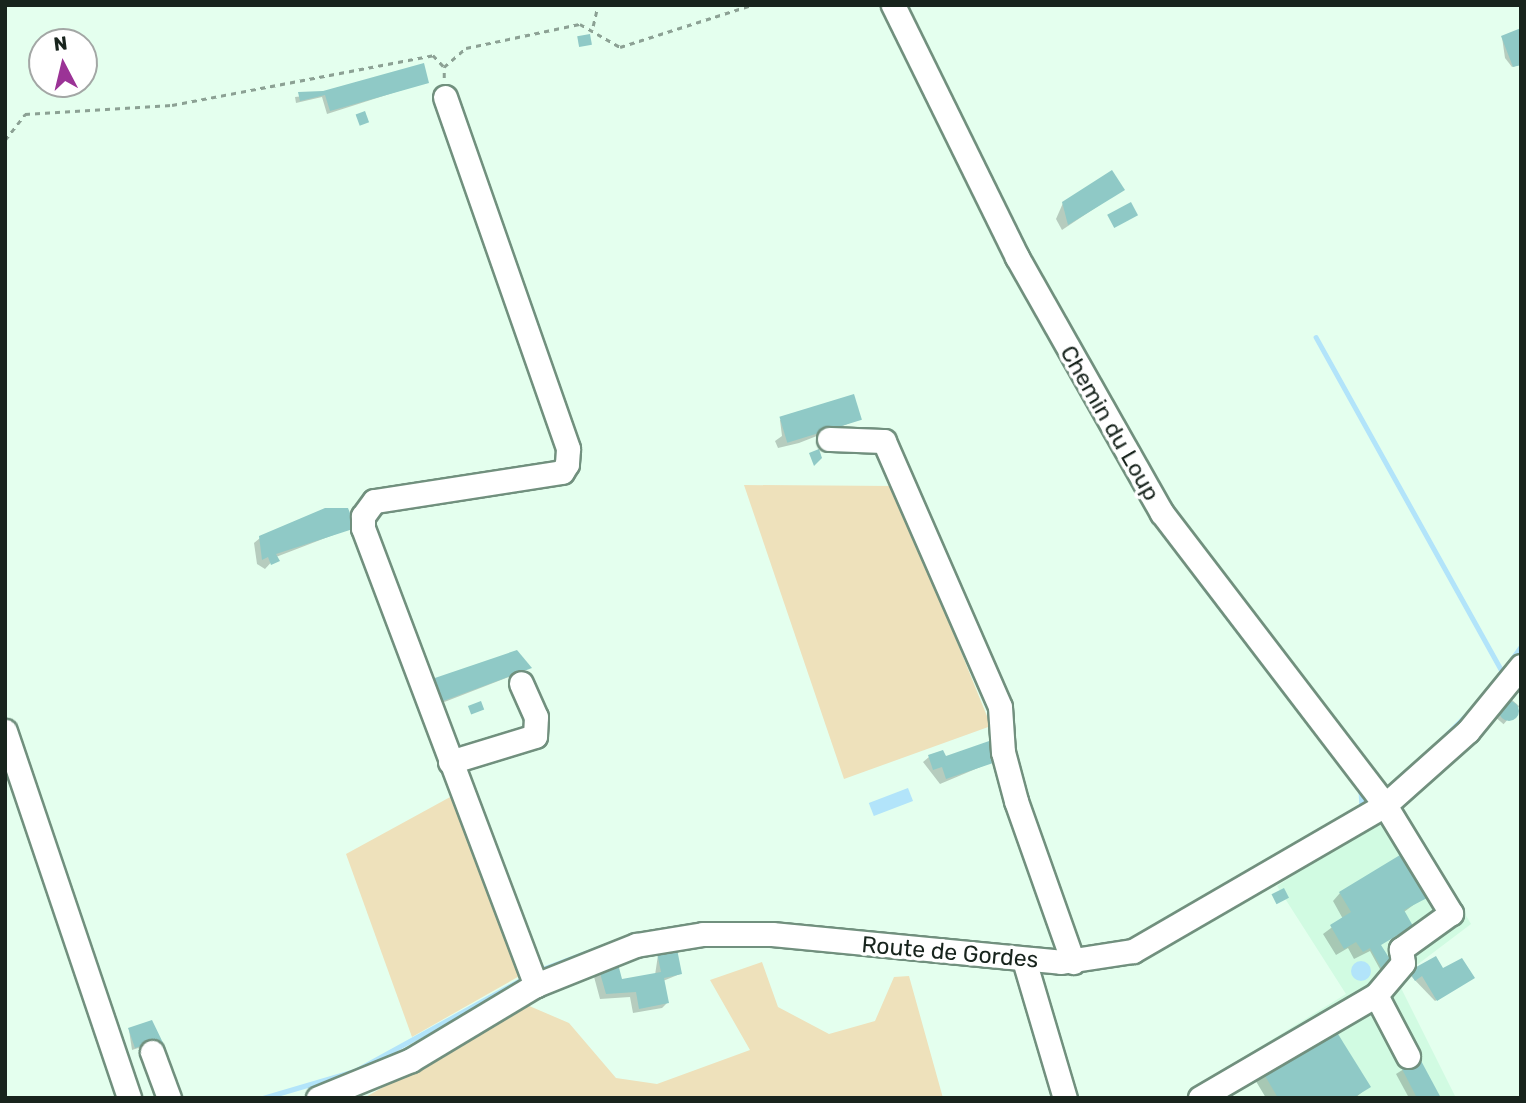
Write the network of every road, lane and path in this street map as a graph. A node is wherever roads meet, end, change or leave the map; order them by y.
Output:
1 (598, 5) edge
2 (752, 5) edge
3 (893, 5) edge
4 (593, 26) junction
5 (444, 67) junction
6 (445, 97) joint
7 (5, 140) edge
8 (829, 439) dead end
9 (1521, 666) edge
10 (521, 683) dead end
11 (5, 730) edge
12 (450, 762) junction
13 (1385, 805) junction
14 (1024, 960) junction
15 (1073, 962) junction
16 (536, 985) junction
17 (1376, 995) junction
18 (152, 1052) dead end
19 (1408, 1056) dead end
20 (129, 1098) edge
21 (169, 1098) edge
22 (318, 1098) edge
23 (1065, 1098) edge
24 (1200, 1098) edge

1 - 4 path
2 - 4 path
3 - 13 street, Chemin du Loup
4 - 5 path
5 - 6 path
5 - 7 path
6 - 12 street
8 - 15 street
9 - 13 street, Route de Gordes
10 - 12 street
11 - 20 street
12 - 16 street
13 - 15 street, Route de Gordes
13 - 17 street, Chemin du Loup
14 - 15 street, Route de Gordes
14 - 16 street, Route de Gordes
14 - 23 street
16 - 22 street, Route de Gordes
17 - 19 street
17 - 24 street
18 - 21 street

